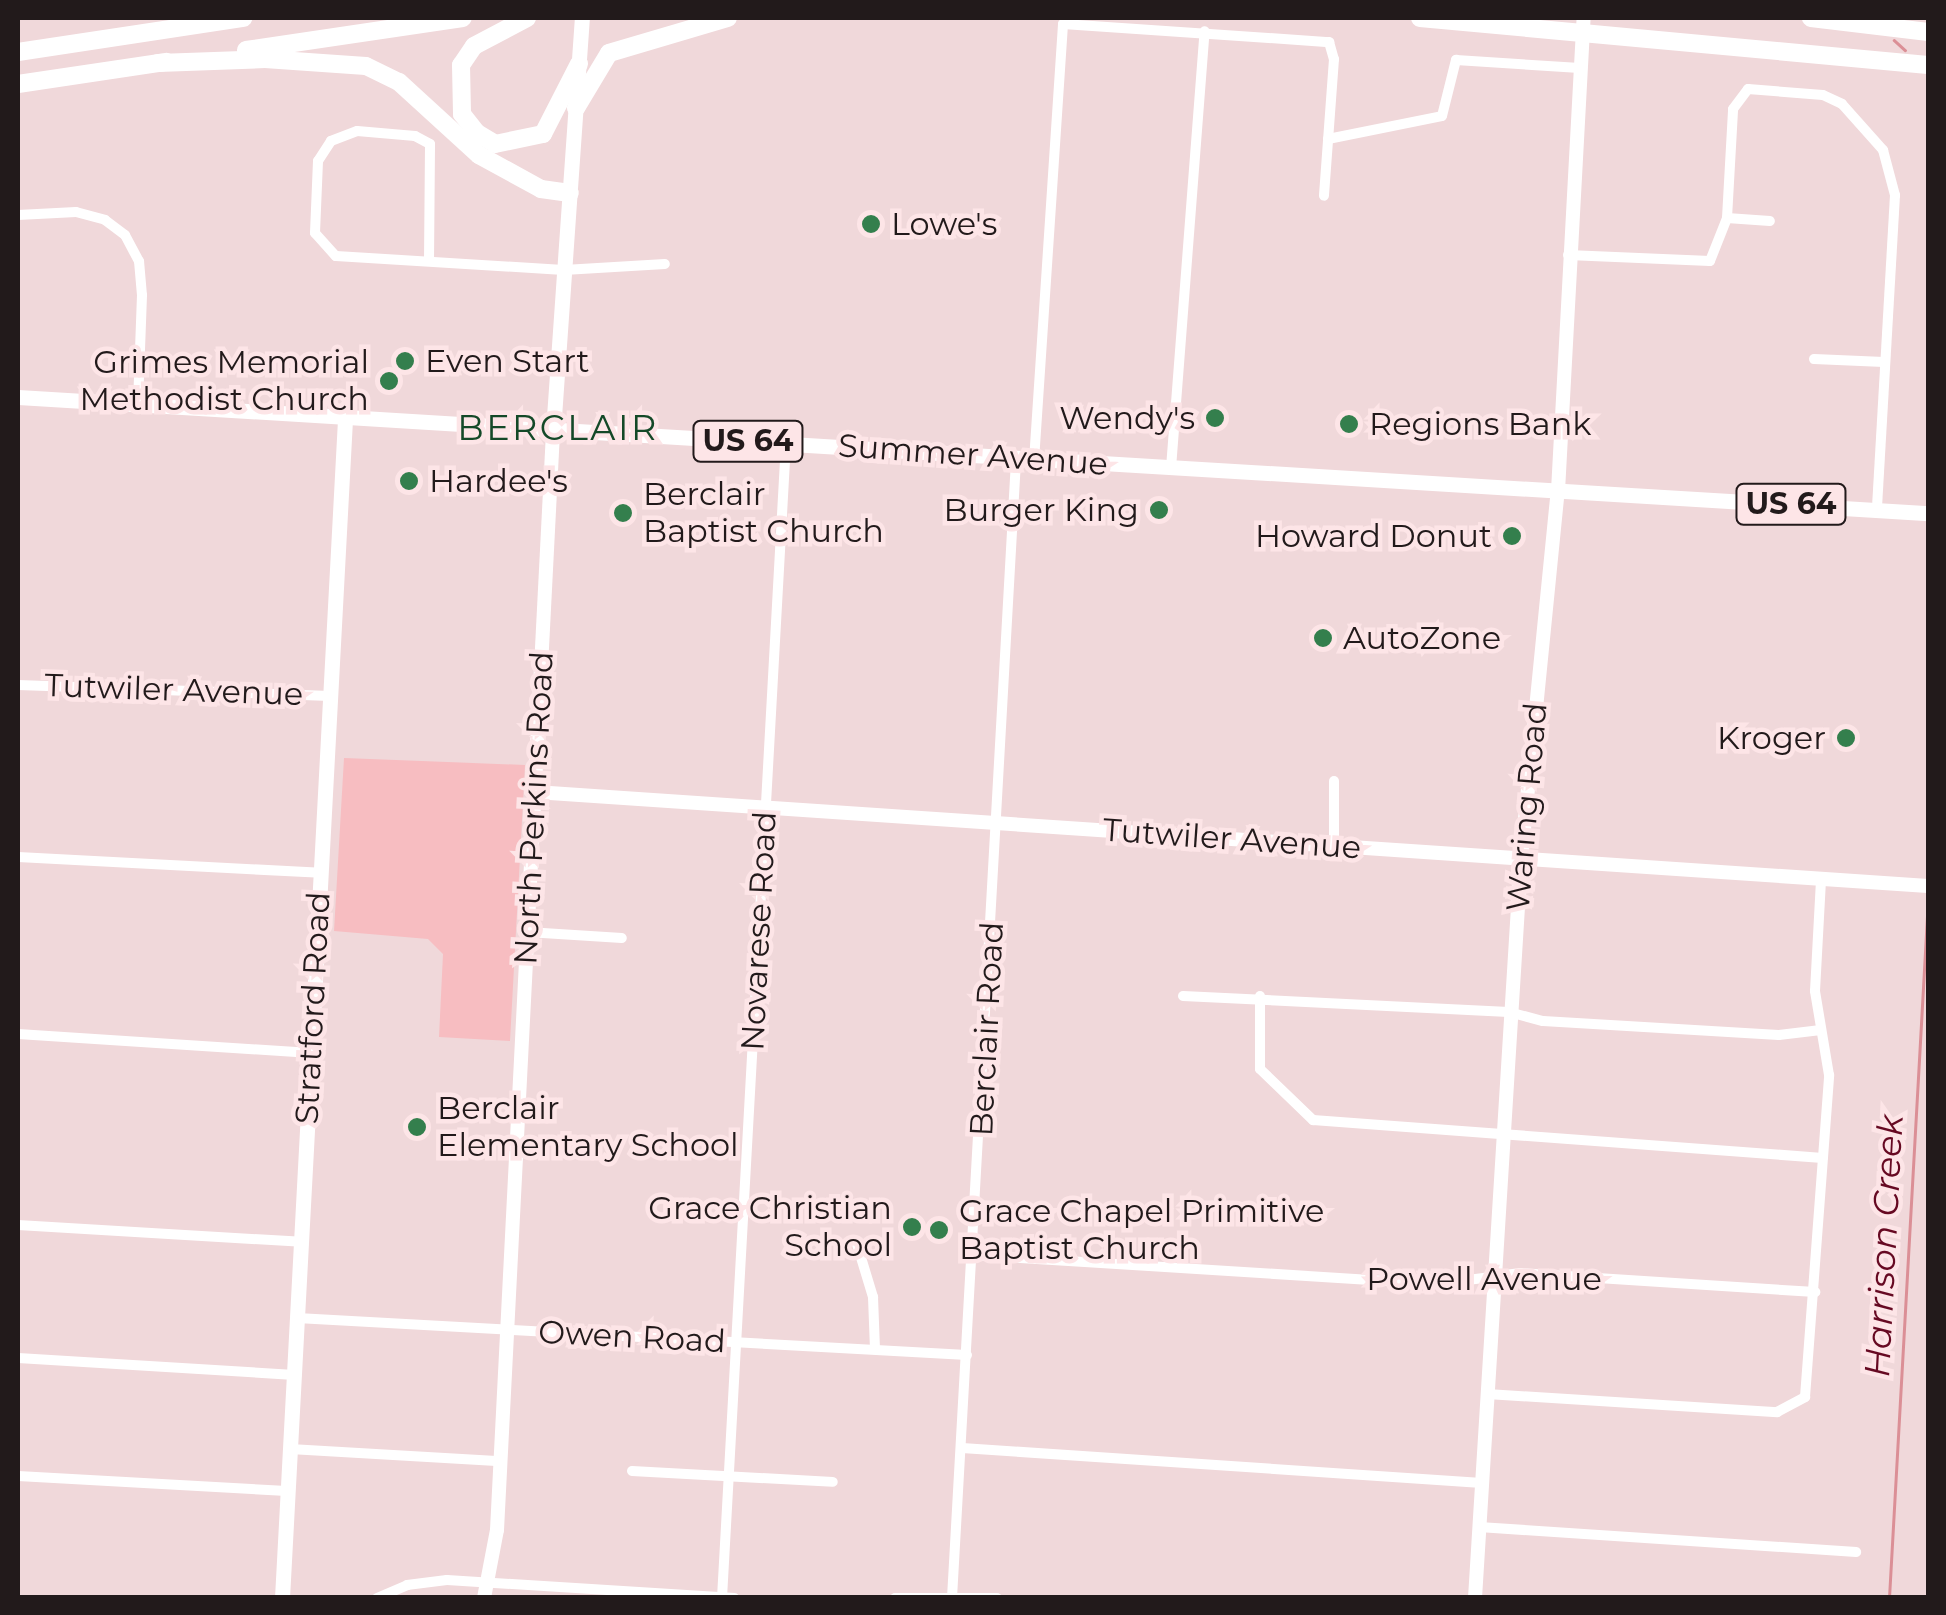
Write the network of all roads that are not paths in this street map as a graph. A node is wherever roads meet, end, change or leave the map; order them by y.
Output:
1 (222, 18) edge
2 (242, 18) edge
3 (463, 18) edge
4 (527, 18) edge
5 (728, 18) edge
6 (1420, 18) edge
7 (1584, 18) edge
8 (1811, 18) edge
9 (582, 23) edge
10 (188, 26) junction
11 (1205, 31) junction
12 (1928, 32) edge
13 (18, 52) edge
14 (158, 63) junction
15 (579, 64) junction
16 (1928, 65) edge
17 (1580, 68) junction
18 (18, 84) edge
19 (576, 108) junction
20 (1328, 139) junction
21 (570, 194) junction
22 (1324, 196) dead end
23 (18, 215) edge
24 (1727, 218) junction
25 (1770, 221) dead end
26 (1568, 256) junction
27 (429, 262) junction
28 (665, 264) dead end
29 (564, 270) junction
30 (1814, 359) dead end
31 (1884, 362) junction
32 (18, 397) edge
33 (138, 406) junction
34 (345, 418) junction
35 (554, 431) junction
36 (786, 443) junction
37 (1016, 460) junction
38 (1034, 460) junction
39 (1171, 468) junction
40 (1558, 491) junction
41 (1877, 509) junction
42 (1928, 512) edge
43 (18, 685) edge
44 (330, 696) junction
45 (1334, 781) dead end
46 (535, 792) junction
47 (766, 806) junction
48 (999, 824) junction
49 (1334, 846) junction
50 (18, 857) edge
51 (1521, 859) junction
52 (321, 873) junction
53 (1821, 879) junction
54 (1921, 885) edge
55 (527, 932) junction
56 (622, 938) dead end
57 (1183, 996) dead end
58 (1260, 996) junction
59 (1510, 1012) junction
60 (1821, 1030) junction
61 (18, 1034) edge
62 (311, 1053) junction
63 (1502, 1138) junction
64 (1824, 1158) junction
65 (18, 1225) edge
66 (301, 1242) junction
67 (856, 1242) dead end
68 (974, 1254) junction
69 (1493, 1278) junction
70 (1815, 1292) junction
71 (297, 1318) junction
72 (505, 1330) junction
73 (736, 1342) junction
74 (874, 1349) junction
75 (967, 1356) junction
76 (18, 1358) edge
77 (294, 1374) junction
78 (1487, 1394) junction
79 (962, 1448) junction
80 (290, 1449) junction
81 (501, 1461) junction
82 (632, 1471) dead end
83 (18, 1476) edge
84 (729, 1476) junction
85 (833, 1482) dead end
86 (1482, 1483) junction
87 (288, 1491) junction
88 (1479, 1527) junction
89 (1856, 1552) dead end
90 (486, 1590) edge
91 (599, 1593) edge
92 (952, 1596) edge
93 (722, 1597) edge
94 (282, 1598) edge
95 (377, 1598) edge
96 (734, 1598) edge
97 (895, 1598) edge
98 (997, 1598) edge
99 (1475, 1598) edge

1 - 10 highway
2 - 10 highway
3 - 14 highway
4 - 15 highway
5 - 19 highway
6 - 16 highway
7 - 17 street, Waring Road
8 - 12 highway
9 - 15 main road, North Perkins Road
10 - 13 highway
11 - 20 street
11 - 38 street
11 - 39 street
14 - 18 highway
14 - 21 highway
15 - 19 main road, North Perkins Road
17 - 20 street
17 - 26 street, Waring Road
19 - 21 main road, North Perkins Road
20 - 22 street
21 - 29 main road, North Perkins Road
23 - 33 street
24 - 25 street
24 - 26 street
24 - 31 street
26 - 40 street, Waring Road
27 - 27 street
27 - 29 street
28 - 29 street
29 - 35 main road, North Perkins Road
30 - 31 street
31 - 41 street
32 - 33 main road, Summer Avenue / US 64
33 - 34 main road, Summer Avenue / US 64
34 - 35 main road, Summer Avenue / US 64
34 - 44 main road, Stratford Road
35 - 36 main road, Summer Avenue / US 64
35 - 46 street, North Perkins Road
36 - 37 main road, Summer Avenue / US 64
36 - 47 street, Novarese Road
37 - 38 main road, Summer Avenue / US 64
37 - 48 street, Berclair Road
38 - 39 main road, Summer Avenue / US 64
39 - 40 main road, Summer Avenue / US 64
40 - 41 main road, Summer Avenue / US 64
40 - 51 street, Waring Road
41 - 42 main road, Summer Avenue / US 64
43 - 44 street, Tutwiler Avenue
44 - 52 main road, Stratford Road
45 - 49 street
46 - 47 street, Tutwiler Avenue
46 - 55 street, North Perkins Road
47 - 48 street, Tutwiler Avenue
47 - 73 street, Novarese Road
48 - 49 street, Tutwiler Avenue
48 - 68 street, Berclair Road
49 - 51 street, Tutwiler Avenue
50 - 52 street
51 - 53 street, Tutwiler Avenue
51 - 59 street, Waring Road
52 - 62 main road, Stratford Road
53 - 54 street, Tutwiler Avenue
53 - 60 street
55 - 56 street
55 - 72 street, North Perkins Road
57 - 58 street
58 - 59 street
58 - 63 street
59 - 60 street
59 - 63 street, Waring Road
60 - 64 street
61 - 62 street
62 - 66 main road, Stratford Road
63 - 64 street
63 - 69 street, Waring Road
64 - 70 street
65 - 66 street
66 - 71 main road, Stratford Road
67 - 74 street
68 - 69 street, Powell Avenue
68 - 75 street, Berclair Road
69 - 70 street, Powell Avenue
69 - 78 street, Waring Road
70 - 78 street
71 - 72 street, Owen Road
71 - 77 main road, Stratford Road
72 - 73 street, Owen Road
72 - 81 street, North Perkins Road
73 - 74 street, Owen Road
73 - 84 street, Novarese Road
74 - 75 street, Owen Road
75 - 79 street, Berclair Road
76 - 77 street
77 - 80 main road, Stratford Road
78 - 86 street, Waring Road
79 - 86 street
79 - 92 street, Berclair Road
80 - 81 street
80 - 87 main road, Stratford Road
81 - 90 street, North Perkins Road
82 - 84 street
83 - 87 street
84 - 85 street
84 - 93 street, Novarese Road
86 - 88 street, Waring Road
87 - 94 main road, Stratford Road
88 - 89 street
88 - 99 street, Waring Road
90 - 91 street
90 - 95 street
91 - 93 street
92 - 97 street
92 - 98 street
93 - 96 street

